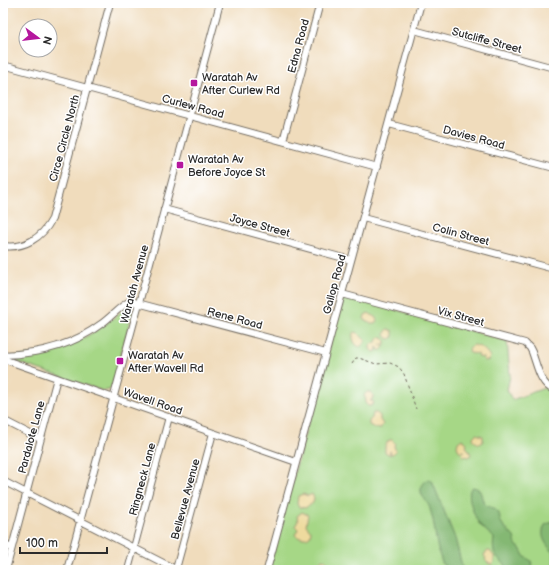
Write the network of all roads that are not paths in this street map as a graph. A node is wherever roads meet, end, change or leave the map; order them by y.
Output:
1 (110, 3) edge
2 (220, 3) edge
3 (320, 3) edge
4 (421, 3) edge
5 (414, 30) junction
6 (3, 65) edge
7 (554, 68) edge
8 (88, 88) junction
9 (189, 115) junction
10 (388, 124) junction
11 (283, 141) junction
12 (377, 166) junction
13 (554, 168) edge
14 (164, 209) junction
15 (363, 218) junction
16 (3, 246) edge
17 (351, 260) junction
18 (554, 269) edge
19 (342, 294) junction
20 (139, 303) junction
21 (326, 353) junction
22 (3, 355) edge
23 (3, 360) edge
24 (56, 378) junction
25 (552, 389) edge
26 (113, 398) junction
27 (169, 417) junction
28 (3, 420) edge
29 (213, 434) junction
30 (40, 440) junction
31 (296, 462) junction
32 (3, 481) edge
33 (26, 493) junction
34 (80, 521) junction
35 (3, 544) edge
36 (11, 548) junction
37 (134, 548) junction
38 (6, 570) edge
39 (67, 570) edge
40 (128, 570) edge
41 (176, 570) edge
42 (267, 570) edge

1 - 8 street, Circe Circle North
2 - 9 street, Waratah Avenue
3 - 11 street, Edna Road
4 - 5 street, Gallop Road
5 - 7 street, Sutcliffe Street
5 - 10 street, Gallop Road
6 - 8 street, Curlew Road
8 - 9 street, Curlew Road
8 - 16 street, Circe Circle North
9 - 11 street, Curlew Road
9 - 14 street, Waratah Avenue
10 - 12 street, Gallop Road
10 - 13 street, Davies Road
11 - 12 street, Curlew Road
12 - 15 street, Gallop Road
14 - 17 street, Joyce Street
14 - 20 street, Waratah Avenue
15 - 17 street, Gallop Road
15 - 18 street, Colin Street
17 - 19 street, Gallop Road
19 - 21 street, Gallop Road
19 - 25 street, Vix Street
20 - 21 street, Rene Road
20 - 22 street
20 - 26 street, Waratah Avenue
21 - 31 street, Gallop Road
23 - 24 street, Wavell Road
24 - 26 street, Wavell Road
24 - 30 street, Pardalote Lane
26 - 27 street, Wavell Road
26 - 34 street, Waratah Avenue
27 - 29 street, Wavell Road
27 - 37 street, Ringneck Lane
28 - 30 street
29 - 31 street, Wavell Road
29 - 41 street, Bellevue Avenue
30 - 33 street, Pardalote Lane
31 - 42 street, Gallop Road
32 - 33 street
33 - 34 street
33 - 36 street, Pardalote Lane
34 - 37 street
34 - 39 street, Waratah Avenue
35 - 36 street
36 - 38 street, Pardalote Lane
37 - 40 street, Ringneck Lane
37 - 41 street

